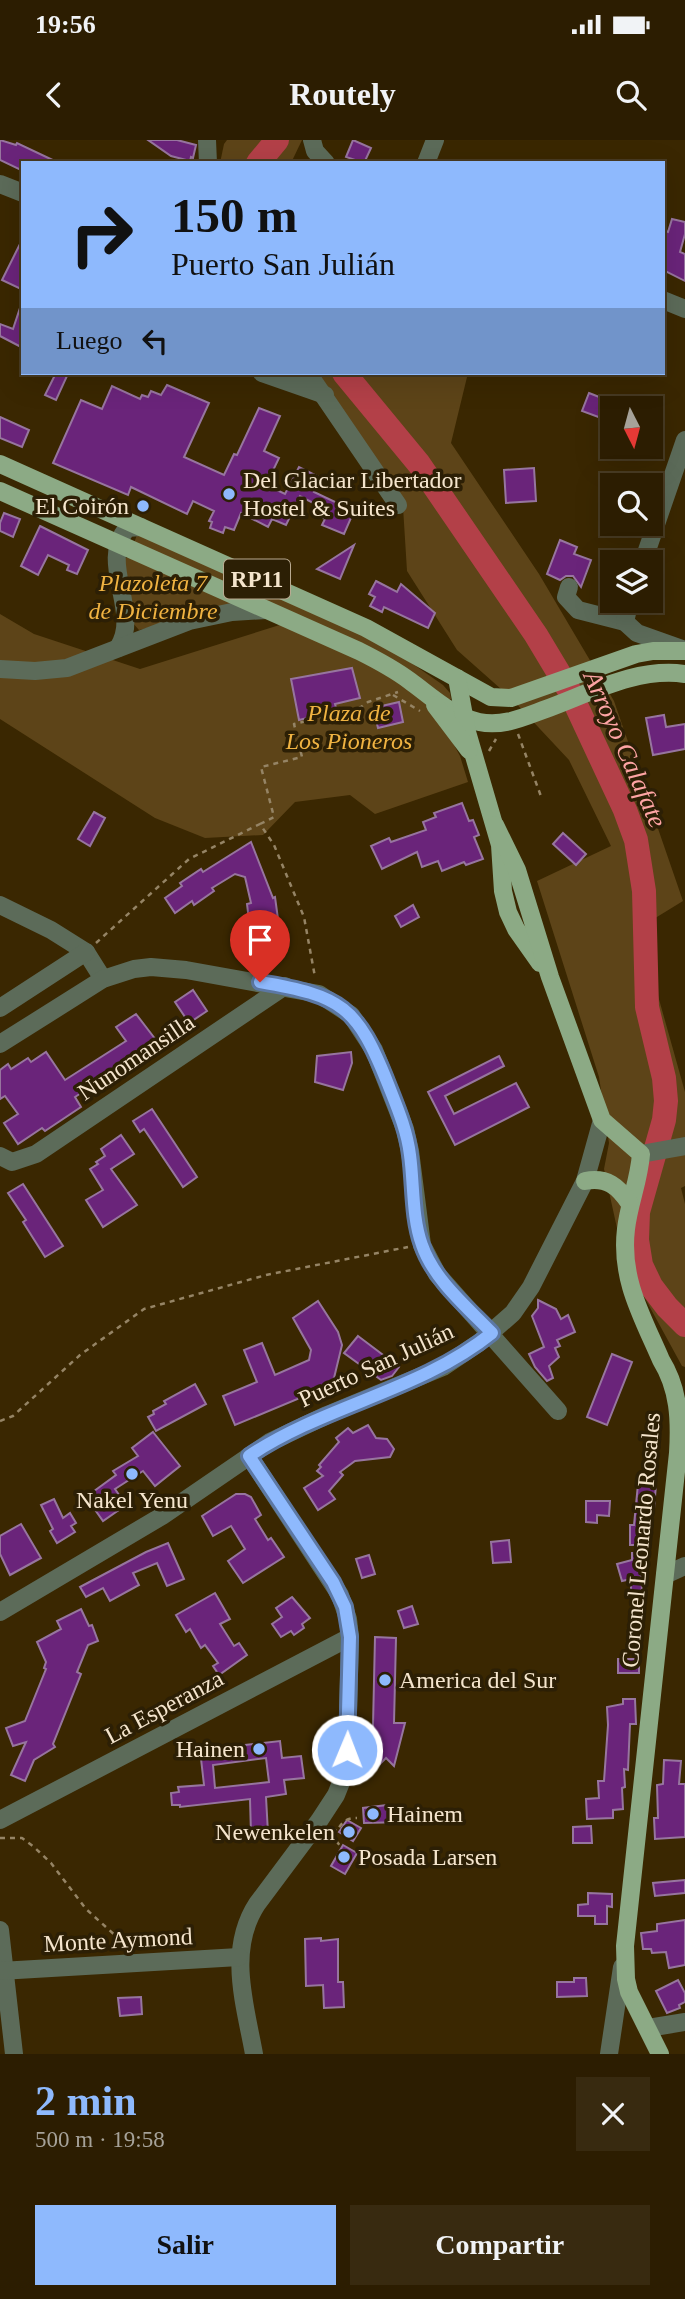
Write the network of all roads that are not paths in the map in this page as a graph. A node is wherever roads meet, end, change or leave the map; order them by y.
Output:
1 (207, 140) edge
2 (312, 140) edge
3 (435, 140) edge
4 (208, 161) edge
5 (324, 161) edge
6 (427, 161) edge
7 (0, 184) edge
8 (21, 193) edge
9 (665, 301) edge
10 (685, 309) edge
11 (268, 375) edge
12 (310, 375) edge
13 (325, 395) junction
14 (685, 440) edge
15 (0, 464) edge
16 (0, 491) edge
17 (398, 505) dead end
18 (141, 527) junction
19 (118, 544) junction
20 (647, 550) edge
21 (569, 587) dead end
22 (266, 610) junction
23 (627, 613) edge
24 (625, 622) junction
25 (118, 648) junction
26 (685, 651) edge
27 (0, 669) edge
28 (685, 674) edge
29 (457, 678) junction
30 (430, 697) junction
31 (464, 716) junction
32 (506, 728) junction
33 (481, 755) junction
34 (0, 905) edge
35 (86, 952) junction
36 (103, 979) junction
37 (285, 986) junction
38 (0, 1007) edge
39 (0, 1044) edge
40 (601, 1119) junction
41 (661, 1151) edge
42 (6, 1159) edge
43 (585, 1181) junction
44 (630, 1203) junction
45 (492, 1333) junction
46 (682, 1405) edge
47 (558, 1411) dead end
48 (249, 1456) junction
49 (685, 1566) edge
50 (665, 1575) junction
51 (0, 1612) edge
52 (350, 1637) junction
53 (0, 1820) edge
54 (0, 1930) edge
55 (625, 1946) junction
56 (239, 1957) junction
57 (3, 1971) edge
58 (685, 2022) edge
59 (648, 2028) junction
60 (14, 2054) edge
61 (254, 2054) edge
62 (609, 2054) edge
63 (660, 2054) edge

1 - 4 street
2 - 5 street
3 - 6 street
7 - 8 street
9 - 10 street
11 - 13 street
12 - 13 street
13 - 17 street
14 - 20 street
15 - 18 main road, RP11
16 - 19 main road, RP11
18 - 19 street
18 - 29 main road, RP11
19 - 22 main road, RP11
19 - 25 street
21 - 24 street
22 - 25 street
22 - 30 main road, RP11
23 - 24 street
24 - 26 street
25 - 27 street
26 - 29 main road, RP11
28 - 32 main road
29 - 31 main road, Coronel Leonardo Rosales
30 - 31 main road, RP11
30 - 33 main road
31 - 32 main road, RP11
31 - 33 main road, Coronel Leonardo Rosales
32 - 33 main road
33 - 40 main road, Coronel Leonardo Rosales
34 - 35 street
35 - 36 street
35 - 38 street
36 - 37 street
36 - 39 street
37 - 42 street, Nunomansilla
37 - 45 street
40 - 41 main road, Coronel Leonardo Rosales
40 - 43 street, Puerto San Julián
41 - 44 main road, Coronel Leonardo Rosales
43 - 44 main road
43 - 45 street, Puerto San Julián
44 - 46 main road, Coronel Leonardo Rosales
45 - 47 street
45 - 48 street, Puerto San Julián
46 - 50 main road, Coronel Leonardo Rosales
48 - 51 street, Puerto San Julián
48 - 52 street
49 - 50 street
50 - 55 main road, Coronel Leonardo Rosales
52 - 53 street, La Esperanza
52 - 56 street
54 - 57 street
55 - 59 main road, Coronel Leonardo Rosales
55 - 62 street
56 - 57 street, Monte Aymond
56 - 61 street
57 - 60 street
58 - 59 street
59 - 63 main road, Coronel Leonardo Rosales

